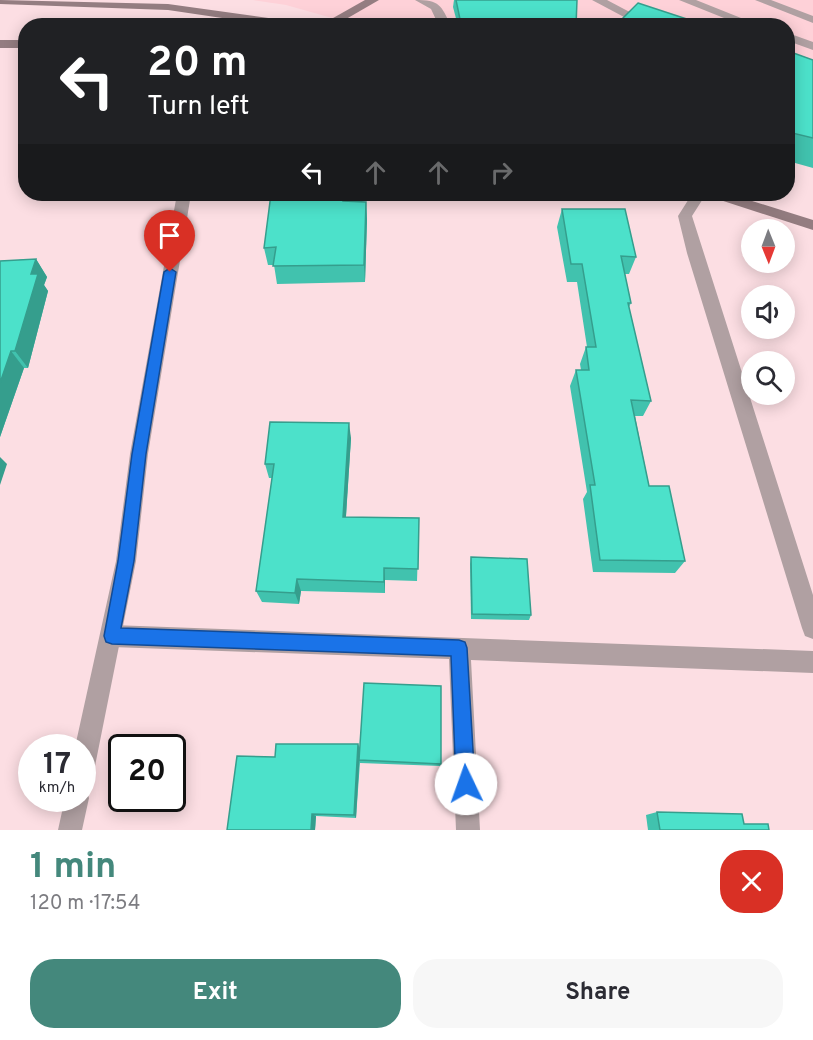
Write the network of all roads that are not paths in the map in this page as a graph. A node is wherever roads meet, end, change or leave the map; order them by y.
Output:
1 (373, 0) edge
2 (421, 0) edge
3 (598, 0) edge
4 (685, 0) edge
5 (761, 0) edge
6 (0, 1) edge
7 (47, 1) edge
8 (246, 18) edge
9 (339, 18) edge
10 (441, 18) edge
11 (640, 18) edge
12 (734, 18) edge
13 (813, 20) edge
14 (795, 40) edge
15 (0, 44) edge
16 (18, 44) edge
17 (813, 46) edge
18 (183, 201) edge
19 (695, 201) edge
20 (738, 201) edge
21 (813, 225) edge
22 (813, 628) edge
23 (112, 636) junction
24 (459, 648) junction
25 (813, 662) edge
26 (90, 734) edge
27 (73, 812) edge
28 (70, 830) edge
29 (468, 830) edge

1 - 9 main road
2 - 10 street
3 - 11 street
4 - 12 street
5 - 13 street
6 - 7 main road
7 - 8 main road
14 - 17 street
15 - 16 main road
18 - 23 street
19 - 22 street
20 - 21 main road
23 - 24 street
23 - 26 street
24 - 25 street
24 - 29 street
27 - 28 street

